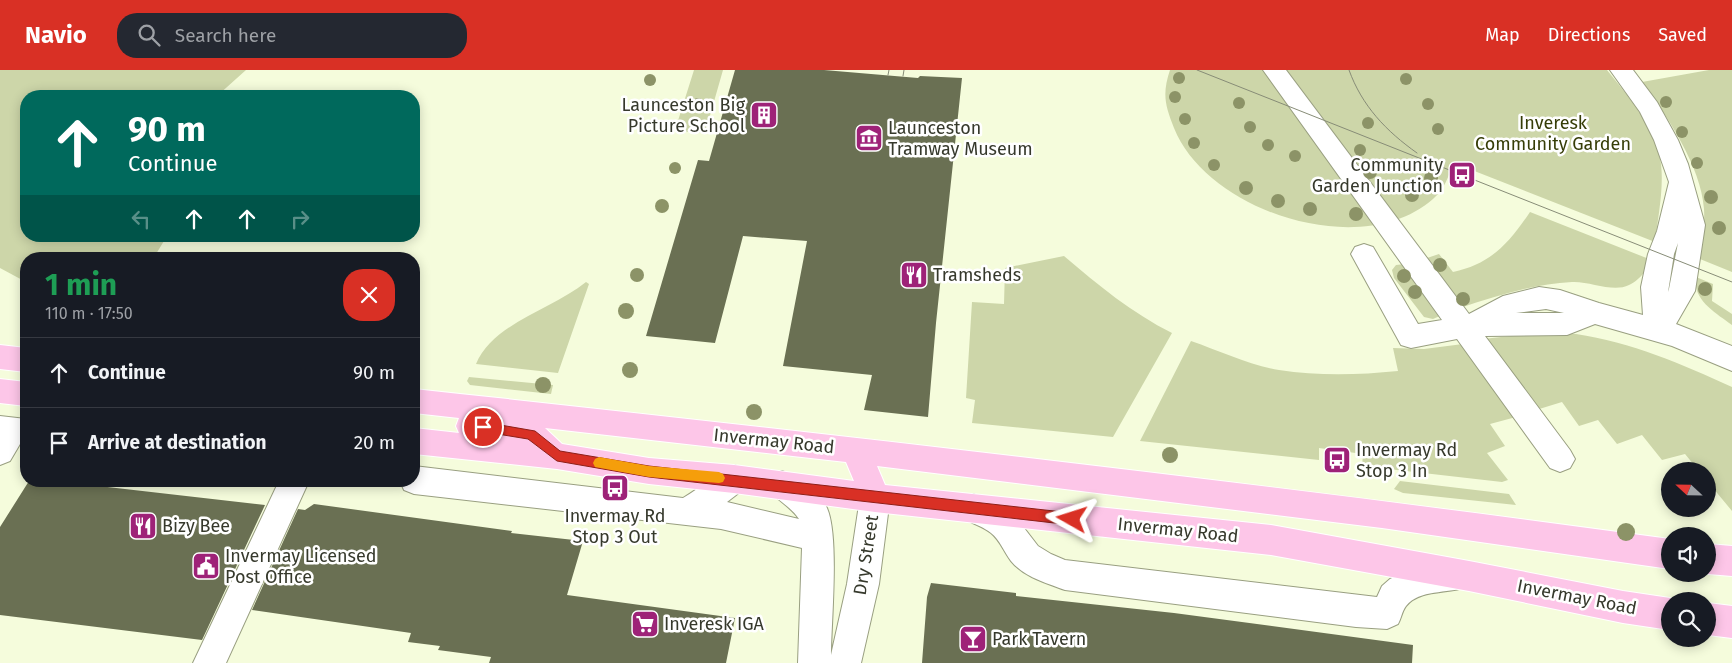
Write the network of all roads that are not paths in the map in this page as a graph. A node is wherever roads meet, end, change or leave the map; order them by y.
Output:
1 (1274, 70) edge
2 (1621, 70) edge
3 (1364, 254) dead end
4 (1468, 326) junction
5 (1658, 330) junction
6 (0, 357) edge
7 (20, 359) edge
8 (1732, 359) edge
9 (0, 391) edge
10 (20, 393) edge
11 (420, 402) edge
12 (420, 409) edge
13 (420, 442) edge
14 (856, 450) junction
15 (557, 456) junction
16 (1560, 458) dead end
17 (734, 479) junction
18 (420, 481) edge
19 (782, 485) junction
20 (291, 487) edge
21 (875, 498) junction
22 (973, 508) junction
23 (685, 512) junction
24 (816, 537) junction
25 (1661, 553) edge
26 (1716, 560) edge
27 (1732, 561) edge
28 (1468, 576) junction
29 (1661, 613) edge
30 (1716, 621) edge
31 (1732, 622) edge
32 (209, 663) edge
33 (814, 663) edge
34 (845, 663) edge

1 - 4 street
2 - 5 street
3 - 4 street
4 - 5 street
4 - 16 street
5 - 8 street
6 - 7 main road
9 - 10 main road
11 - 14 main road, Invermay Road
12 - 15 main road
13 - 15 main road, Invermay Road
14 - 21 main road, Dry Street
14 - 25 main road, Invermay Road
15 - 17 main road, Invermay Road
17 - 19 main road, Invermay Road
17 - 23 street
18 - 23 street
19 - 21 main road, Invermay Road
19 - 24 street
20 - 32 street
21 - 22 main road, Invermay Road
21 - 34 street, Dry Street
22 - 28 main road, Invermay Road
22 - 28 street
23 - 24 street
24 - 33 street
26 - 27 main road
28 - 29 main road, Invermay Road
30 - 31 main road

